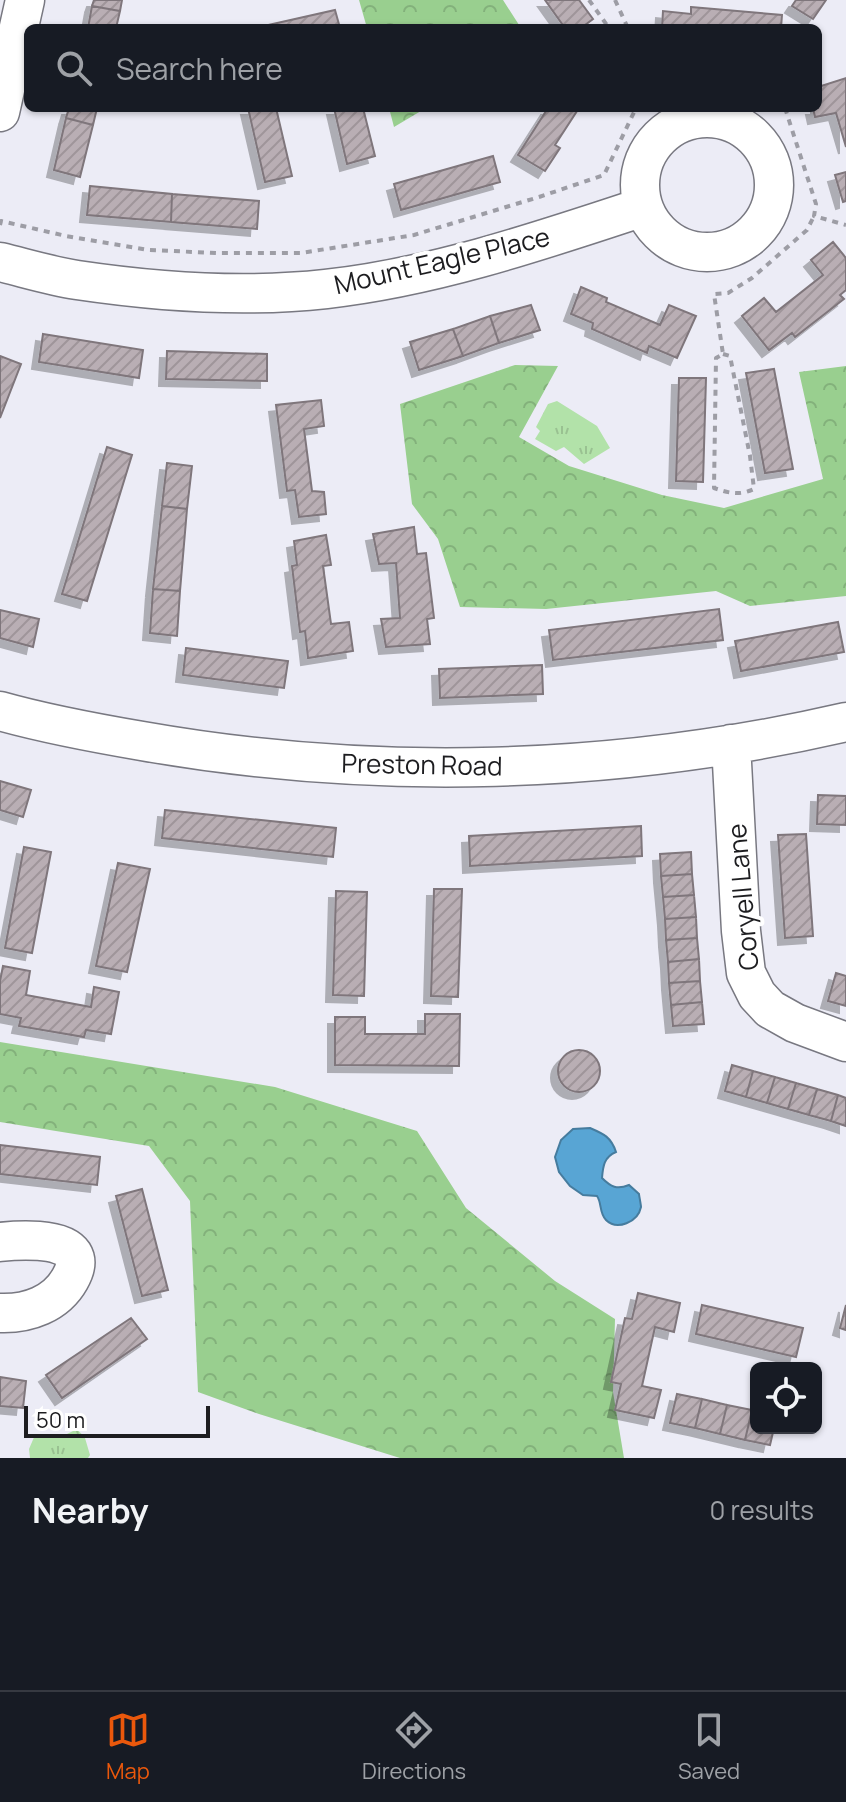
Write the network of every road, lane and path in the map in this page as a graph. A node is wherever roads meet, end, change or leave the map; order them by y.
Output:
1 (25, 0) edge
2 (589, 0) edge
3 (615, 0) edge
4 (606, 24) edge
5 (626, 24) edge
6 (0, 112) edge
7 (634, 112) edge
8 (786, 112) edge
9 (668, 117) edge
10 (643, 207) junction
11 (814, 216) junction
12 (0, 225) edge
13 (846, 225) edge
14 (0, 262) edge
15 (723, 354) junction
16 (0, 711) edge
17 (846, 722) edge
18 (731, 744) junction
19 (846, 1042) edge
20 (0, 1242) edge
21 (0, 1313) edge

1 - 6 street
2 - 4 path
3 - 5 path
7 - 12 path
8 - 11 path
9 - 10 street
9 - 10 street
10 - 14 street, Mount Eagle Place
11 - 13 path
11 - 15 path
15 - 15 path
16 - 18 street, Preston Road
17 - 18 street, Preston Road
18 - 19 street, Coryell Lane
20 - 21 street

